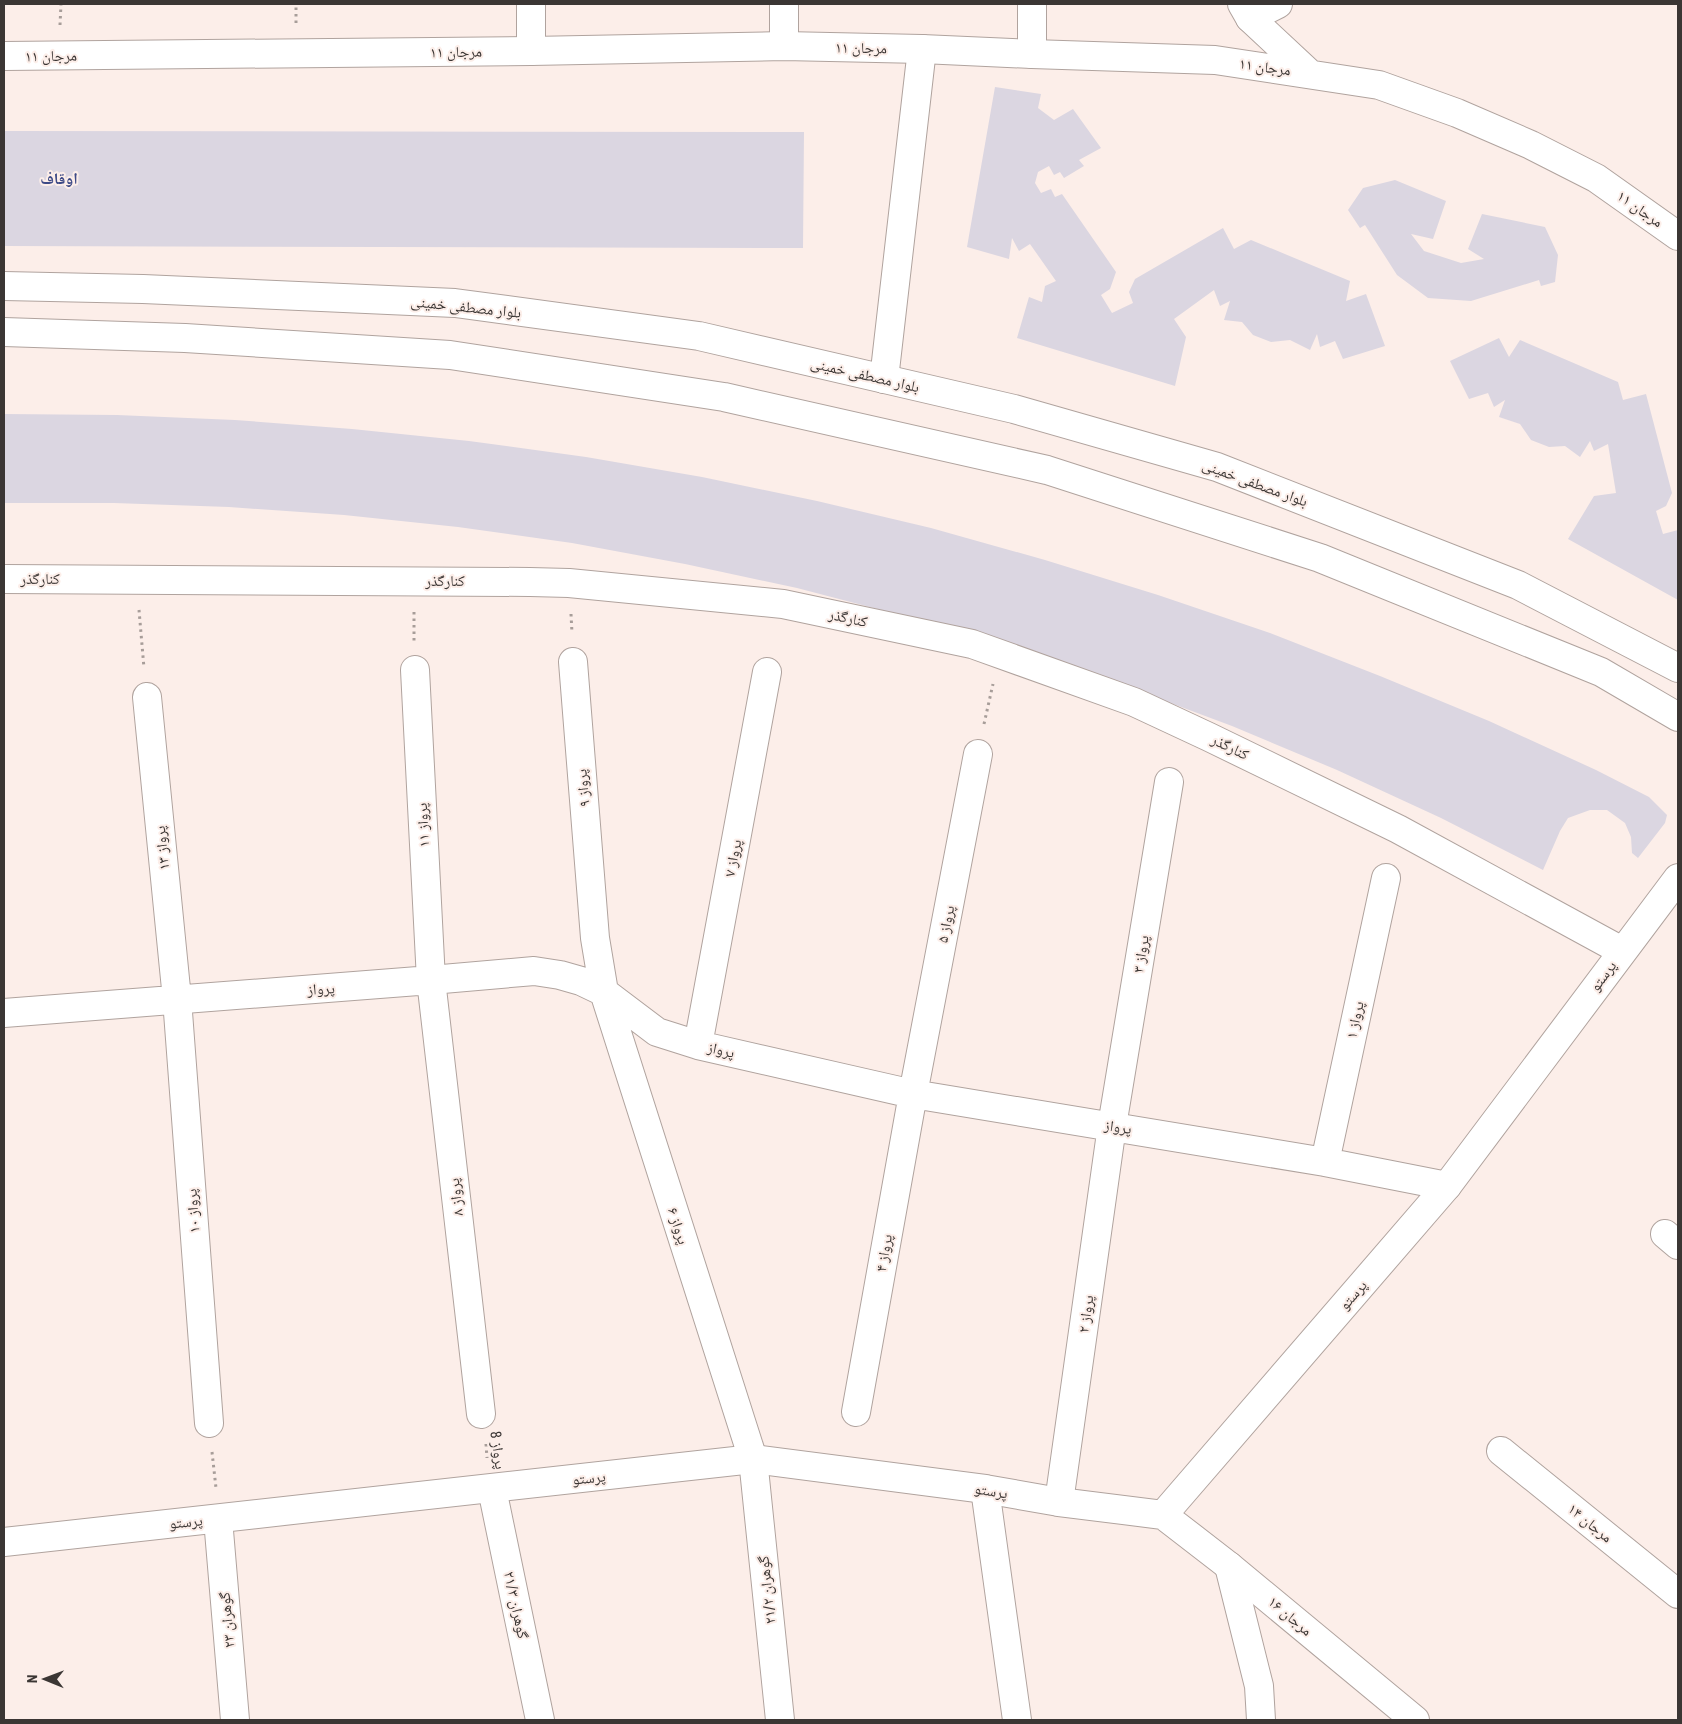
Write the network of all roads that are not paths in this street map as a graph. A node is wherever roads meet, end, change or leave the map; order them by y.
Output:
1 (531, 4) edge
2 (784, 4) edge
3 (1032, 4) edge
4 (1278, 4) edge
5 (1246, 11) edge
6 (784, 46) junction
7 (922, 49) junction
8 (531, 51) junction
9 (1032, 54) junction
10 (4, 56) edge
11 (1310, 74) junction
12 (1678, 236) edge
13 (4, 286) edge
14 (4, 332) edge
15 (884, 379) junction
16 (4, 579) edge
17 (573, 662) road end
18 (1678, 668) edge
19 (415, 670) road end
20 (767, 672) dead end
21 (147, 697) road end
22 (1678, 717) edge
23 (978, 754) road end
24 (1169, 782) dead end
25 (1386, 878) dead end
26 (1678, 878) edge
27 (1622, 951) junction
28 (430, 980) junction
29 (604, 992) junction
30 (177, 999) junction
31 (4, 1012) edge
32 (698, 1044) junction
33 (913, 1094) junction
34 (1112, 1126) junction
35 (1325, 1162) junction
36 (1447, 1186) junction
37 (856, 1412) dead end
38 (481, 1414) road end
39 (209, 1423) road end
40 (1502, 1451) dead end
41 (753, 1459) junction
42 (492, 1489) junction
43 (986, 1489) junction
44 (1059, 1502) junction
45 (1163, 1515) junction
46 (218, 1519) junction
47 (4, 1542) edge
48 (1229, 1566) junction
49 (1678, 1594) edge
50 (235, 1720) edge
51 (540, 1720) edge
52 (780, 1720) edge
53 (1017, 1720) edge
54 (1261, 1720) edge
55 (1415, 1720) edge

1 - 8 street
2 - 6 street
3 - 9 street
4 - 5 street
5 - 11 street
6 - 7 street, مرجان ۱۱
6 - 8 street, مرجان ۱۱
7 - 9 street, مرجان ۱۱
7 - 15 street
8 - 10 street, مرجان ۱۱
9 - 11 street, مرجان ۱۱
11 - 12 street, مرجان ۱۱
13 - 15 street, بلوار مصطفی خمینی
14 - 22 street
15 - 18 street, بلوار مصطفی خمینی
16 - 27 street, کنارگذر
17 - 29 street, پرواز ۹
19 - 28 street, پرواز ۱۱
20 - 32 street, پرواز ۷
21 - 30 street, پرواز ۱۳
23 - 33 street, پرواز ۵
24 - 34 street, پرواز ۳
25 - 35 street, پرواز ۱
26 - 27 street, پرستو
27 - 36 street, پرستو
28 - 29 street, پرواز
28 - 30 street, پرواز
28 - 38 street, پرواز ۸
29 - 32 street, پرواز
29 - 41 street, پرواز ۶
30 - 31 street, پرواز
30 - 39 street, پرواز ۱۰
32 - 33 street, پرواز
33 - 34 street, پرواز
33 - 37 street, پرواز ۴
34 - 35 street, پرواز
34 - 44 street, پرواز ۲
35 - 36 street, پرواز
36 - 45 street, پرستو
40 - 49 street, مرجان ۱۴
41 - 42 street, پرستو
41 - 43 street, پرستو
41 - 52 street, گوهران ۲۱/۲
42 - 46 street, پرستو
42 - 51 street, گوهران ۲۱/۳
43 - 44 street, پرستو
43 - 53 street
44 - 45 street, پرستو
45 - 48 street, مرجان ۱۶
46 - 47 street, پرستو
46 - 50 street, گوهران ۲۳
48 - 54 street
48 - 55 street, مرجان ۱۶

